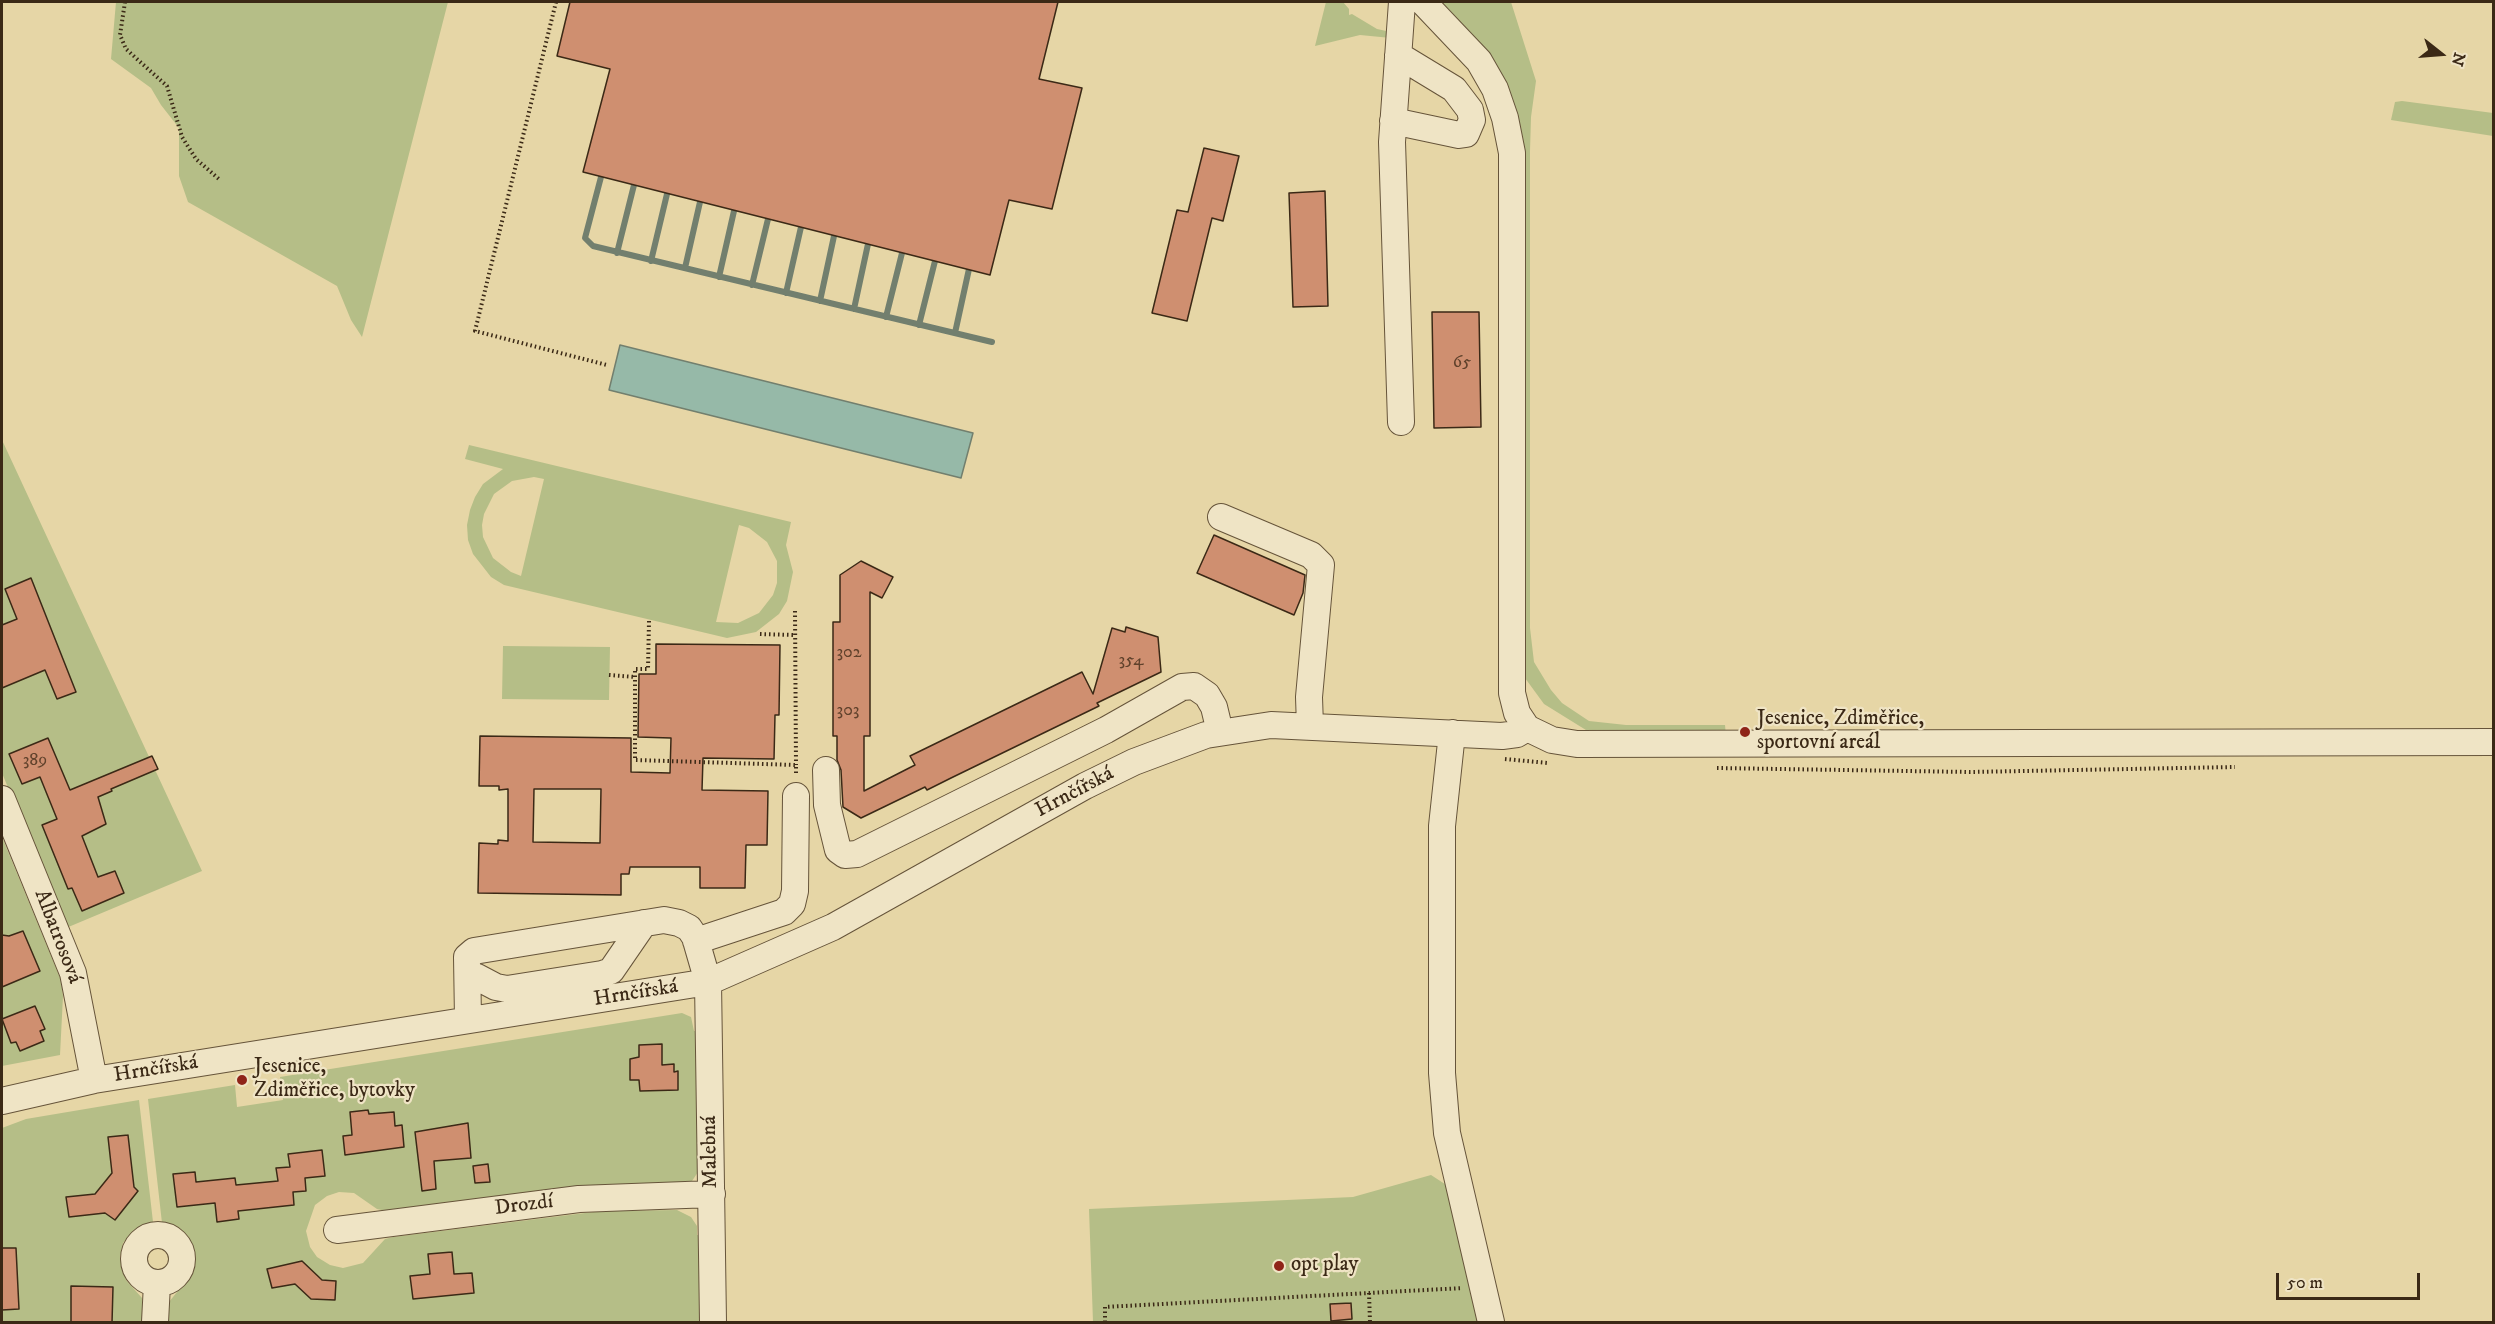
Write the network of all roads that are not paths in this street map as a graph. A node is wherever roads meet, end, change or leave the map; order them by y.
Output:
1 (1402, 2) edge
2 (1423, 2) edge
3 (1398, 55) junction
4 (1393, 121) junction
5 (1401, 422) dead end
6 (1221, 517) dead end
7 (1310, 726) junction
8 (1527, 728) junction
9 (1220, 732) junction
10 (1452, 733) junction
11 (2493, 742) edge
12 (826, 770) dead end
13 (796, 796) road end
14 (2, 799) edge
15 (644, 923) junction
16 (696, 941) junction
17 (468, 975) junction
18 (708, 982) junction
19 (468, 1019) junction
20 (94, 1080) junction
21 (2, 1101) edge
22 (712, 1194) junction
23 (337, 1230) dead end
24 (157, 1284) dead end
25 (155, 1323) edge
26 (713, 1323) edge
27 (1491, 1323) edge

1 - 3 street
2 - 8 street
3 - 4 street
3 - 4 street
4 - 5 street
6 - 7 street
7 - 9 street, Hrnčířská
7 - 10 street, Hrnčířská
8 - 10 street, Hrnčířská
8 - 11 street
9 - 12 street, Hrnčířská
9 - 18 street, Hrnčířská
10 - 27 street
13 - 16 street
14 - 20 street, Albatrosová
15 - 16 street
15 - 17 street
15 - 17 street
16 - 18 street, Malebná
17 - 19 street
18 - 19 street, Hrnčířská
18 - 22 street, Malebná
19 - 20 street, Hrnčířská
20 - 21 street, Hrnčířská
22 - 23 street, Drozdí
22 - 26 street, Malebná
24 - 25 street

